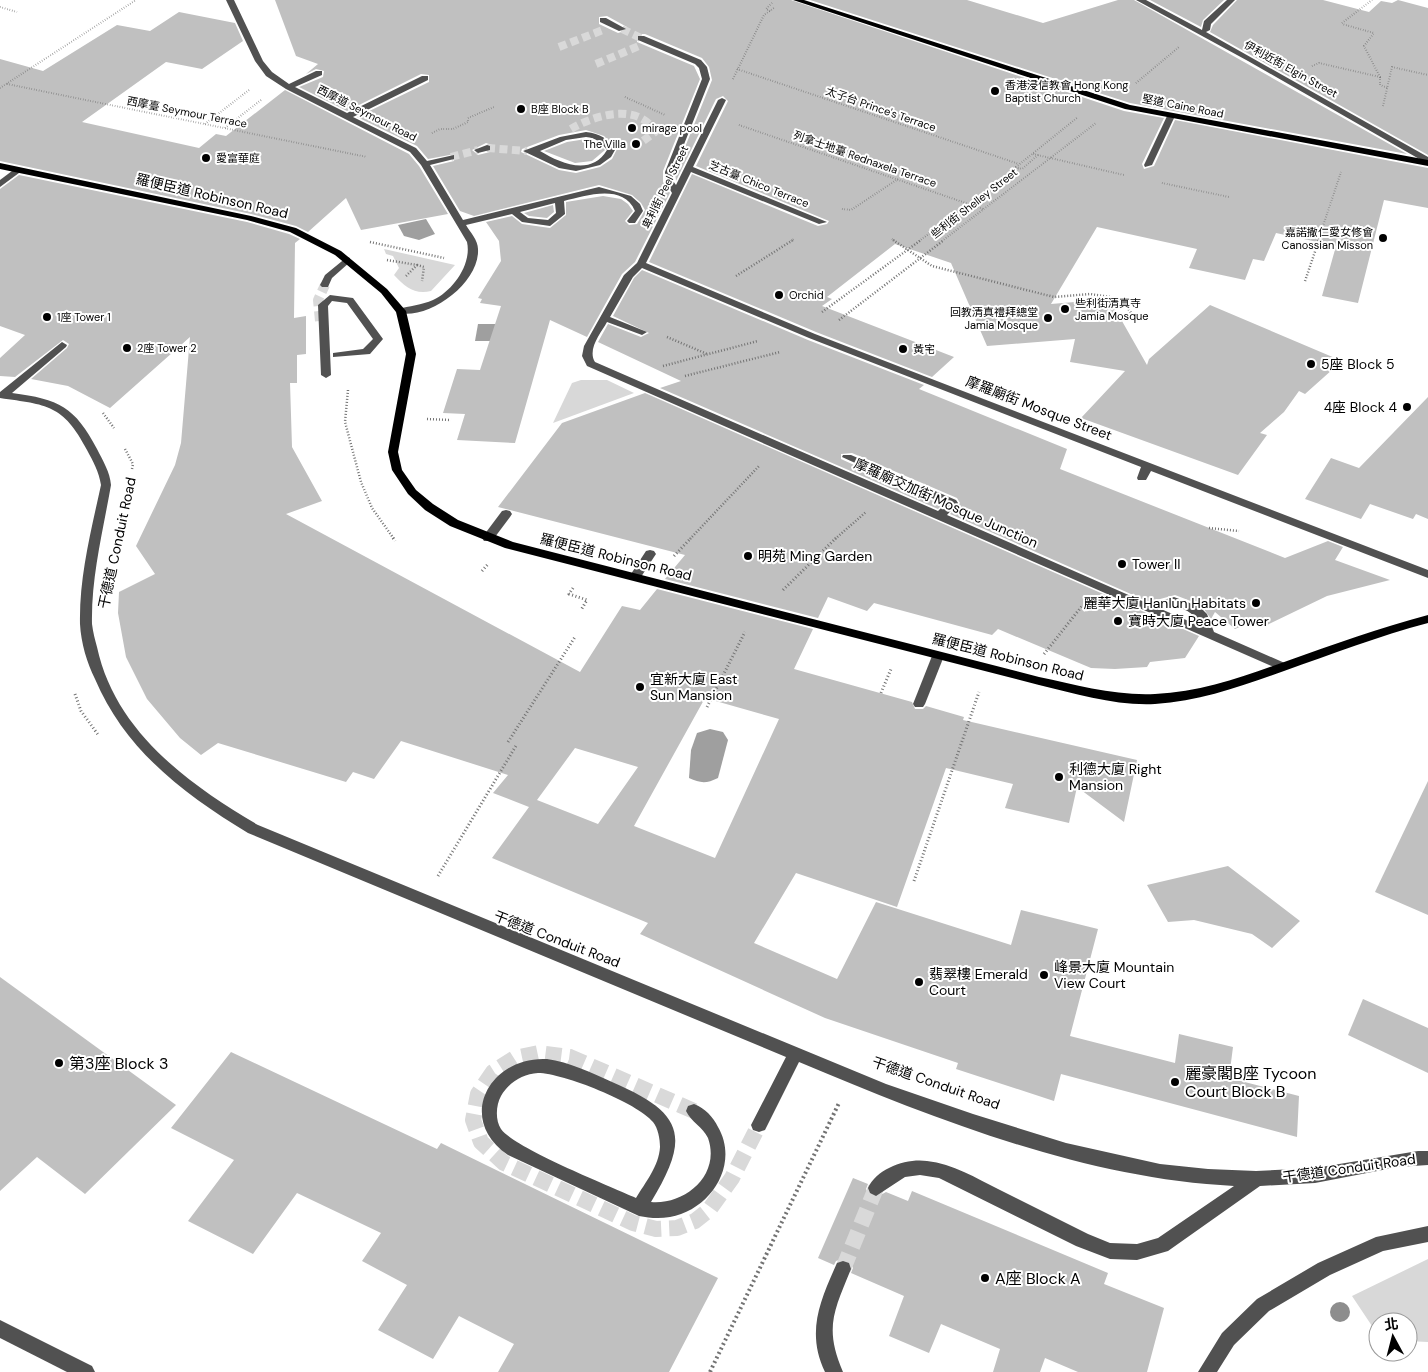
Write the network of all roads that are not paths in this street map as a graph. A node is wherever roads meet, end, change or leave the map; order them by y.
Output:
1 (230, 0) edge
2 (797, 0) edge
3 (1140, 0) edge
4 (1231, 0) edge
5 (603, 20) dead end
6 (603, 30) tunnel mouth
7 (1206, 30) dead end
8 (641, 38) tunnel mouth
9 (650, 42) junction
10 (639, 46) tunnel mouth
11 (319, 73) dead end
12 (425, 78) dead end
13 (289, 87) junction
14 (722, 100) road end
15 (348, 116) junction
16 (1171, 116) junction
17 (571, 129) tunnel mouth
18 (564, 137) junction
19 (703, 138) junction
20 (712, 142) dead end
21 (487, 148) tunnel mouth
22 (478, 150) tunnel mouth
23 (451, 157) tunnel mouth
24 (1428, 162) edge
25 (425, 164) junction
26 (1148, 165) dead end
27 (0, 166) edge
28 (688, 168) junction
29 (19, 170) junction
30 (0, 184) edge
31 (676, 193) junction
32 (559, 199) junction
33 (514, 211) junction
34 (632, 221) dead end
35 (822, 222) dead end
36 (460, 223) junction
37 (347, 260) junction
38 (641, 264) junction
39 (324, 285) tunnel mouth
40 (401, 311) junction
41 (605, 318) junction
42 (642, 332) dead end
43 (62, 345) dead end
44 (337, 355) dead end
45 (597, 368) joint
46 (326, 375) dead end
47 (2, 396) edge
48 (847, 457) dead end
49 (1148, 467) junction
50 (1142, 478) dead end
51 (506, 514) dead end
52 (938, 517) junction
53 (488, 538) junction
54 (650, 554) dead end
55 (1428, 574) edge
56 (635, 577) junction
57 (1148, 608) junction
58 (1428, 619) edge
59 (1210, 636) junction
60 (938, 656) junction
61 (1282, 667) junction
62 (919, 704) dead end
63 (795, 1054) junction
64 (694, 1111) tunnel mouth
65 (759, 1125) tunnel mouth
66 (1428, 1158) edge
67 (1256, 1179) junction
68 (876, 1188) tunnel mouth
69 (639, 1208) junction
70 (1428, 1234) edge
71 (843, 1269) tunnel mouth
72 (0, 1329) edge
73 (86, 1372) edge
74 (834, 1372) edge
75 (1207, 1372) edge

1 - 13 street, 西摩道 Seymour Road
2 - 16 main road, 堅道 Caine Road
3 - 24 street, 伊利近街 Elgin Street
4 - 7 street
5 - 6 street
8 - 9 street
9 - 10 street
9 - 31 street
11 - 13 street
12 - 15 street
13 - 15 street, 西摩道 Seymour Road
14 - 19 street, 卑利街 Peel Street
15 - 25 street, 西摩道 Seymour Road
16 - 24 main road, 堅道 Caine Road
16 - 26 street
17 - 18 street
18 - 18 street
19 - 20 street
19 - 28 street, 卑利街 Peel Street
21 - 22 street
23 - 25 street
25 - 36 street, 西摩道 Seymour Road
27 - 29 main road, 羅便臣道 Robinson Road
28 - 31 street, 卑利街 Peel Street
28 - 35 street, 芝古臺 Chico Terrace
29 - 30 street
29 - 37 main road, 羅便臣道 Robinson Road
31 - 38 street, 卑利街 Peel Street
32 - 33 street
32 - 33 street
32 - 34 street
33 - 36 street
36 - 40 street, 西摩道 Seymour Road
37 - 39 street
37 - 40 main road, 羅便臣道 Robinson Road
38 - 41 street, 卑利街 Peel Street
38 - 49 street, 摩羅廟街 Mosque Street
40 - 53 main road, 羅便臣道 Robinson Road
41 - 42 street
41 - 45 street, 卑利街 Peel Street
43 - 47 street
44 - 46 street
45 - 52 street, 摩羅廟交加街 Mosque Junction
47 - 63 street, 干德道 Conduit Road
48 - 52 street
49 - 50 street
49 - 55 street, 摩羅廟街 Mosque Street
51 - 53 street
52 - 57 street, 摩羅廟交加街 Mosque Junction
53 - 56 main road, 羅便臣道 Robinson Road
54 - 56 street
56 - 60 main road, 羅便臣道 Robinson Road
57 - 59 street, 摩羅廟交加街 Mosque Junction
57 - 59 street
58 - 61 main road, 羅便臣道 Robinson Road
59 - 61 street, 摩羅廟交加街 Mosque Junction
60 - 61 main road, 羅便臣道 Robinson Road
60 - 62 street
63 - 65 street
63 - 67 street, 干德道 Conduit Road
64 - 69 street
66 - 67 street, 干德道 Conduit Road
67 - 68 street
69 - 69 street
70 - 75 street
71 - 74 street
72 - 73 street

